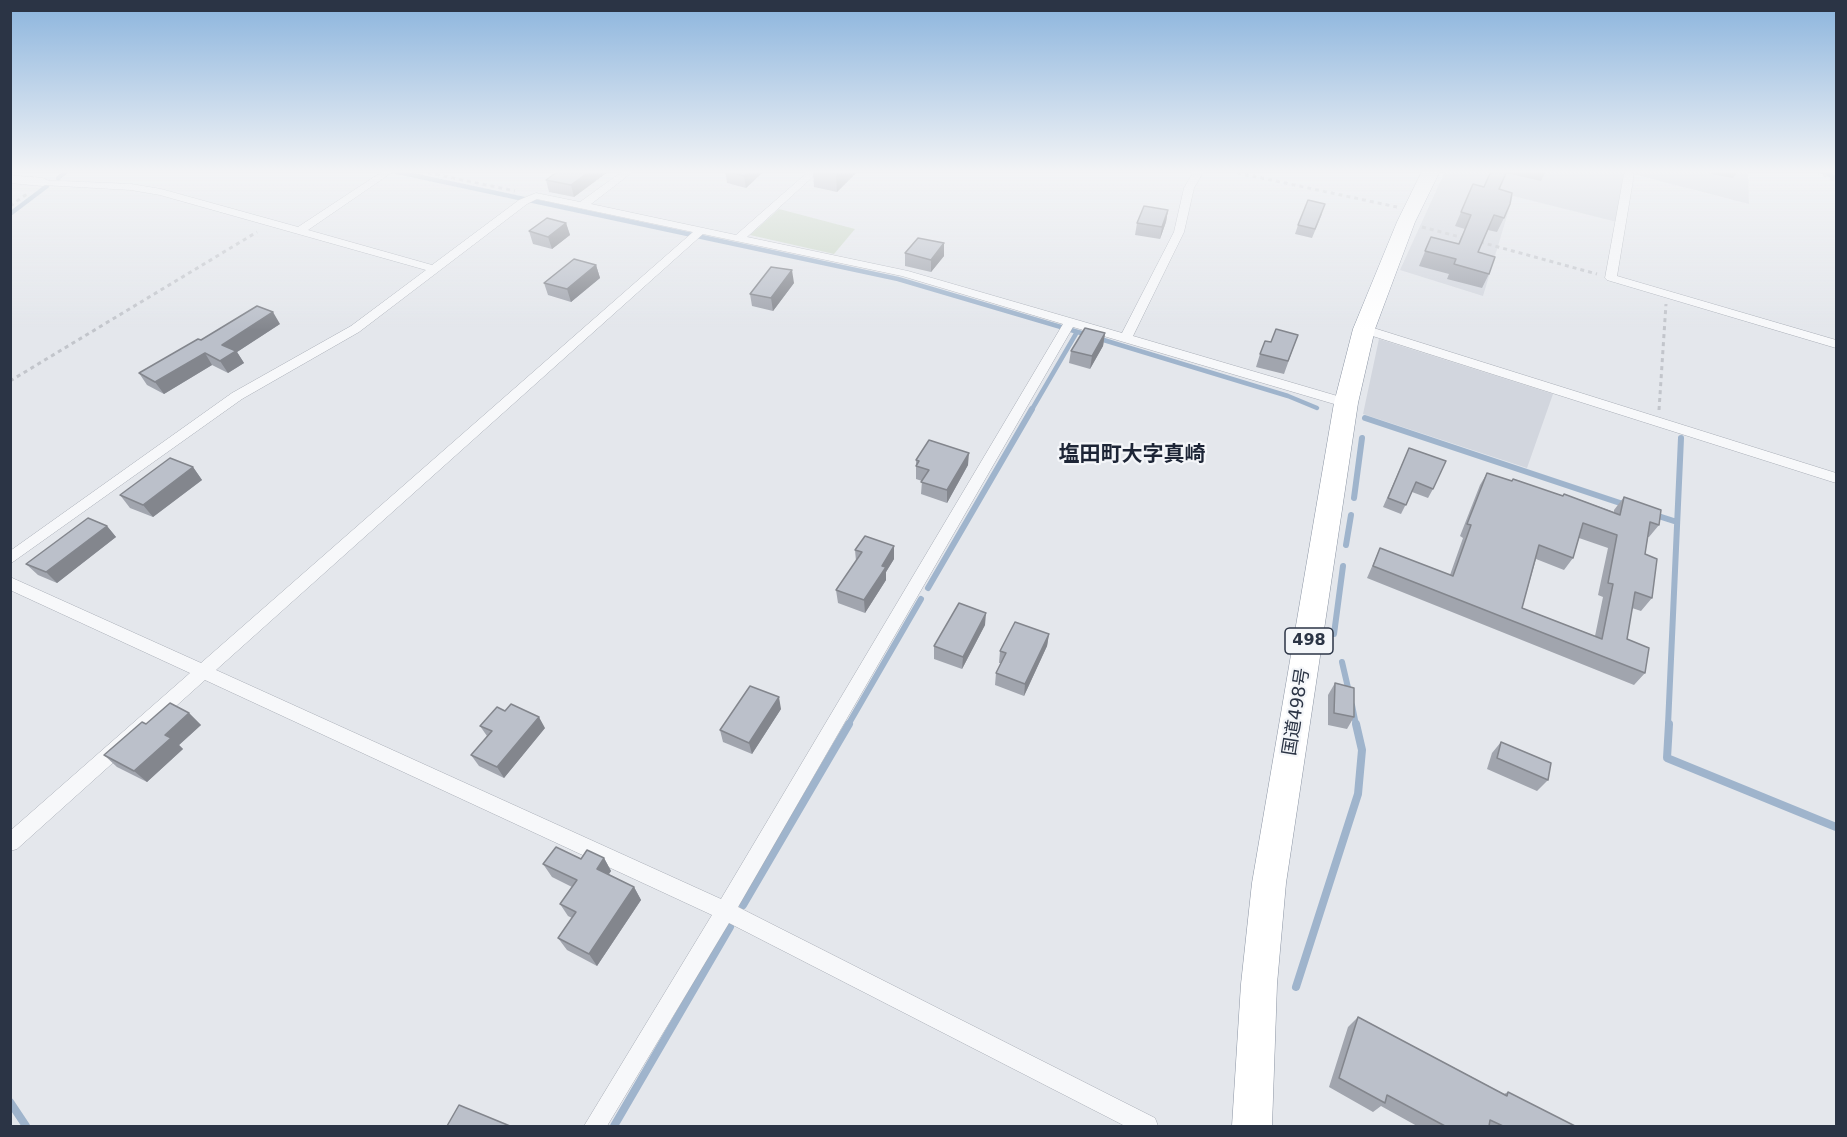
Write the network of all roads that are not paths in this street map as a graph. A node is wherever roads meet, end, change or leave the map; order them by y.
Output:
1 (270, 224) edge
2 (310, 224) edge
3 (494, 224) edge
4 (655, 224) edge
5 (755, 224) edge
6 (1181, 224) edge
7 (1406, 224) edge
8 (1620, 224) edge
9 (298, 232) junction
10 (695, 235) junction
11 (740, 237) junction
12 (434, 270) junction
13 (1067, 328) junction
14 (1364, 329) junction
15 (1126, 338) junction
16 (1836, 344) edge
17 (1346, 403) junction
18 (1836, 478) edge
19 (10, 559) edge
20 (10, 583) edge
21 (202, 672) junction
22 (10, 843) edge
23 (725, 911) junction
24 (596, 1126) edge
25 (1147, 1126) edge
26 (1252, 1126) edge

1 - 9 street
2 - 9 street
3 - 12 street
4 - 10 street
5 - 11 street
6 - 15 street
7 - 14 highway, 国道498号 / 498
8 - 16 street
9 - 12 street
10 - 11 street
10 - 21 street
11 - 13 street
12 - 19 street
13 - 15 street
13 - 23 street
14 - 17 highway, 国道498号 / 498
14 - 18 street
15 - 17 street
17 - 26 highway, 国道498号 / 498
20 - 21 street
21 - 22 street
21 - 23 street
23 - 24 street
23 - 25 street

